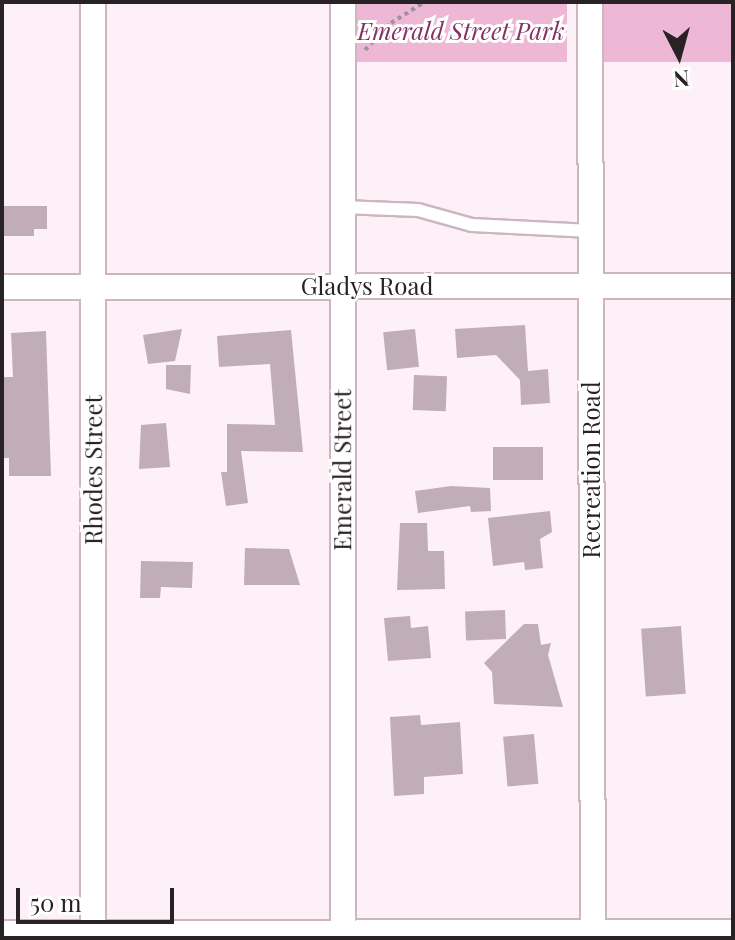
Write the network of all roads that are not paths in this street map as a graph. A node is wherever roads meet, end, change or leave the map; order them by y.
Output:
1 (93, 2) edge
2 (343, 2) edge
3 (590, 2) edge
4 (342, 207) junction
5 (591, 231) junction
6 (94, 285) junction
7 (590, 285) junction
8 (733, 286) edge
9 (2, 287) edge
10 (342, 287) junction
11 (733, 932) edge
12 (2, 933) edge
13 (93, 936) edge
14 (343, 936) edge
15 (593, 936) edge

1 - 6 street, Rhodes Street
2 - 4 street, Emerald Street
3 - 5 street, Recreation Road
4 - 5 lane
4 - 10 street, Emerald Street
5 - 7 street, Recreation Road
6 - 9 street, Gladys Road
6 - 10 street, Gladys Road
6 - 13 street, Rhodes Street
7 - 8 street, Gladys Road
7 - 10 street, Gladys Road
7 - 15 street, Recreation Road
10 - 14 street, Emerald Street
11 - 15 street
12 - 13 street
13 - 14 street
14 - 15 street

